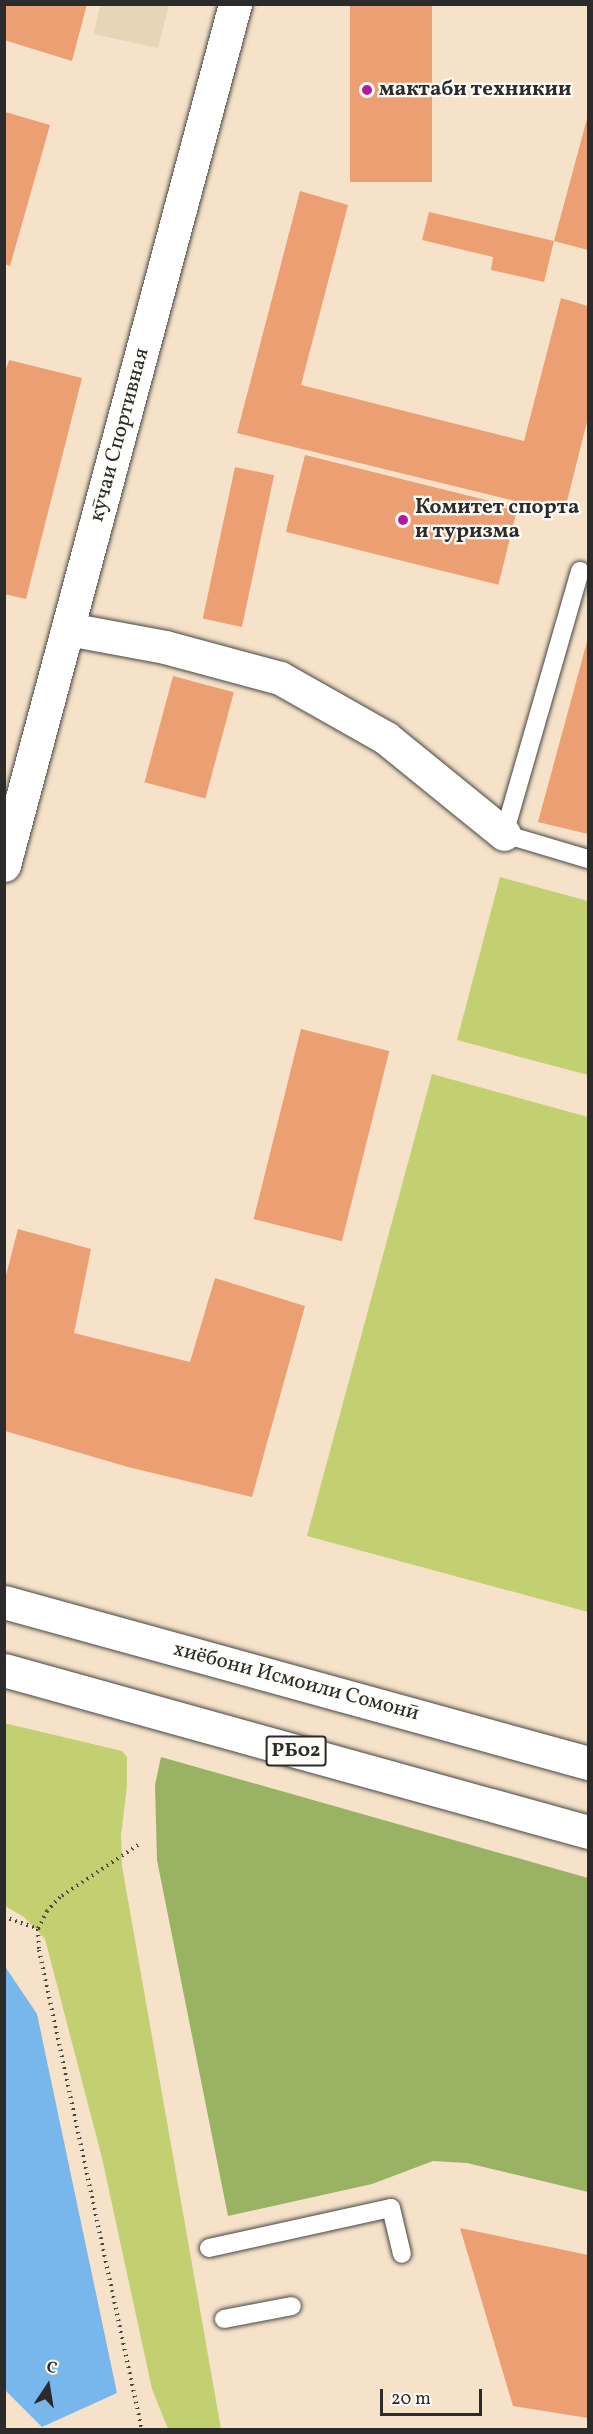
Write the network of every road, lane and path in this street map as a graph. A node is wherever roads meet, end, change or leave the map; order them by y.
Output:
1 (236, 4) edge
2 (580, 571) dead end
3 (68, 629) junction
4 (504, 834) junction
5 (588, 859) edge
6 (4, 865) edge
7 (4, 1602) edge
8 (4, 1670) edge
9 (588, 1763) edge
10 (588, 1832) edge
11 (138, 1845) dead end
12 (4, 1917) edge
13 (38, 1929) junction
14 (209, 2248) dead end
15 (402, 2254) dead end
16 (292, 2306) dead end
17 (224, 2319) dead end
18 (142, 2430) edge

1 - 3 main road, кӯчаи Спортивная
2 - 4 lane
3 - 4 main road
3 - 6 main road, кӯчаи Спортивная
4 - 5 lane
7 - 9 main road, хиёбони Исмоили Сомонӣ
8 - 10 main road, РБ02
11 - 13 path
12 - 13 path
13 - 18 path
14 - 15 lane
16 - 17 lane

